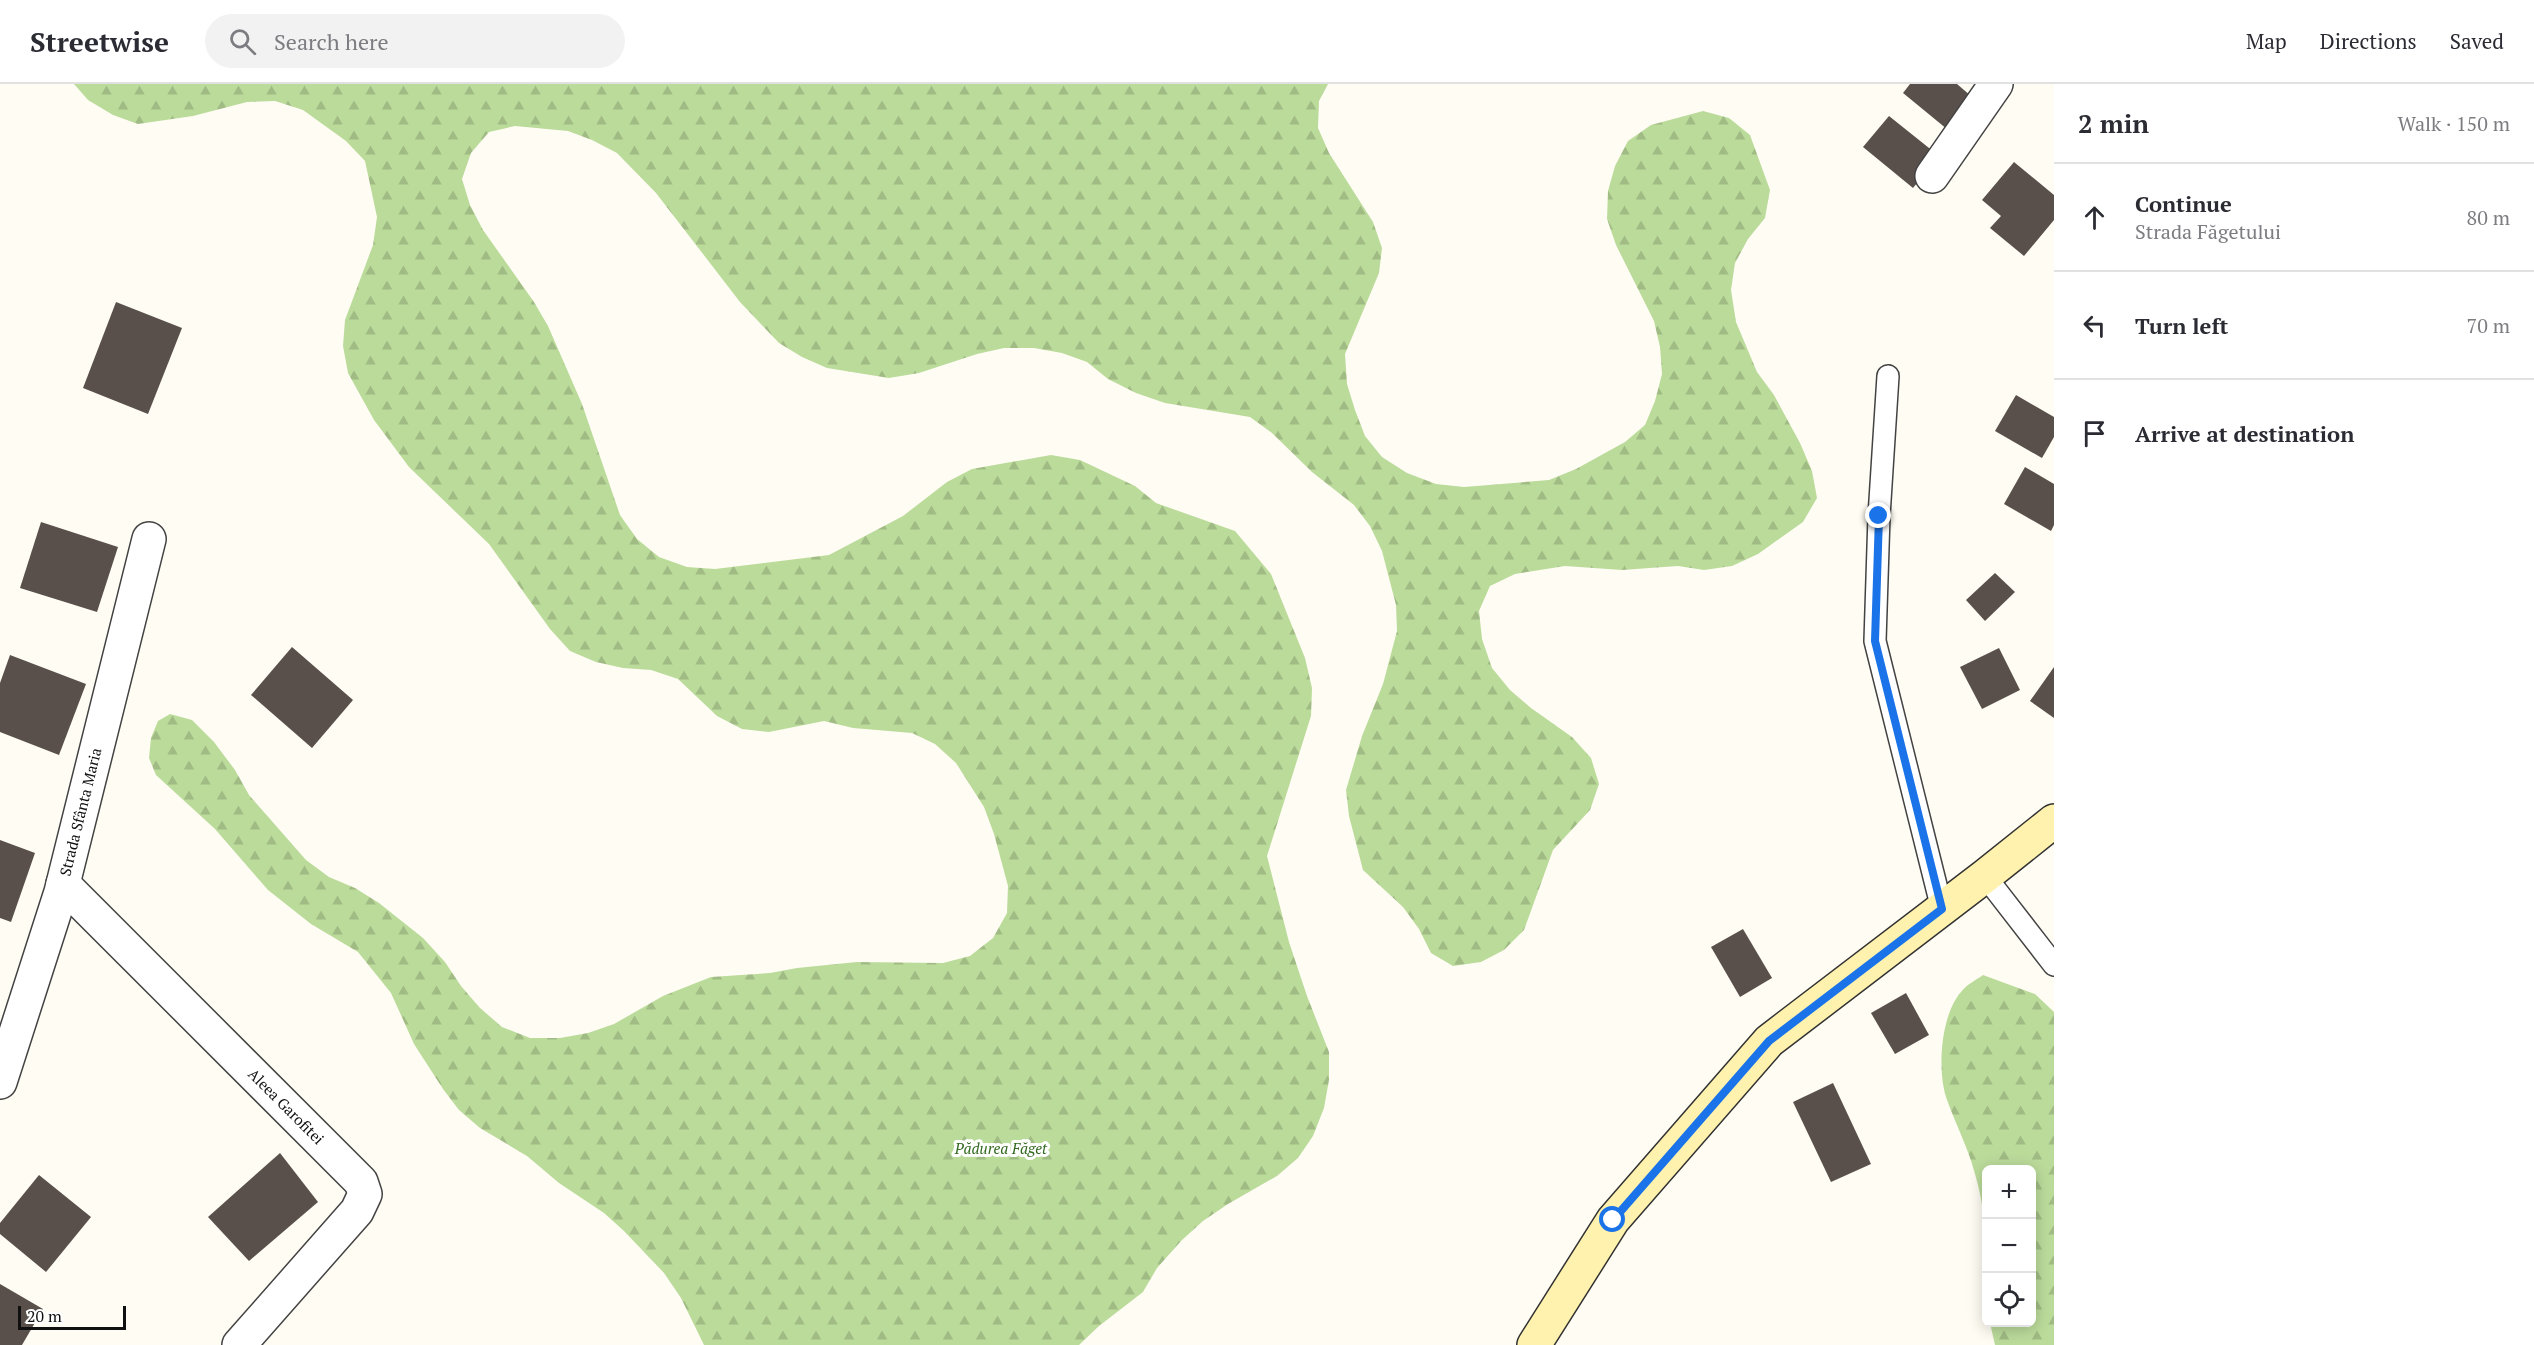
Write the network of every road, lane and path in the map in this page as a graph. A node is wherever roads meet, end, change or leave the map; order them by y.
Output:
1 (1996, 84) edge
2 (1932, 176) dead end
3 (1888, 376) dead end
4 (149, 538) dead end
5 (2054, 821) edge
6 (1985, 876) junction
7 (63, 884) junction
8 (1942, 909) junction
9 (2054, 964) edge
10 (0, 1082) edge
11 (239, 1345) edge
12 (1534, 1345) edge

1 - 2 street
3 - 8 lane
4 - 7 street, Strada Sfânta Maria
5 - 6 main road
6 - 8 main road
6 - 9 lane
7 - 10 street, Strada Sfânta Maria
7 - 11 street, Aleea Garofitei
8 - 12 main road

